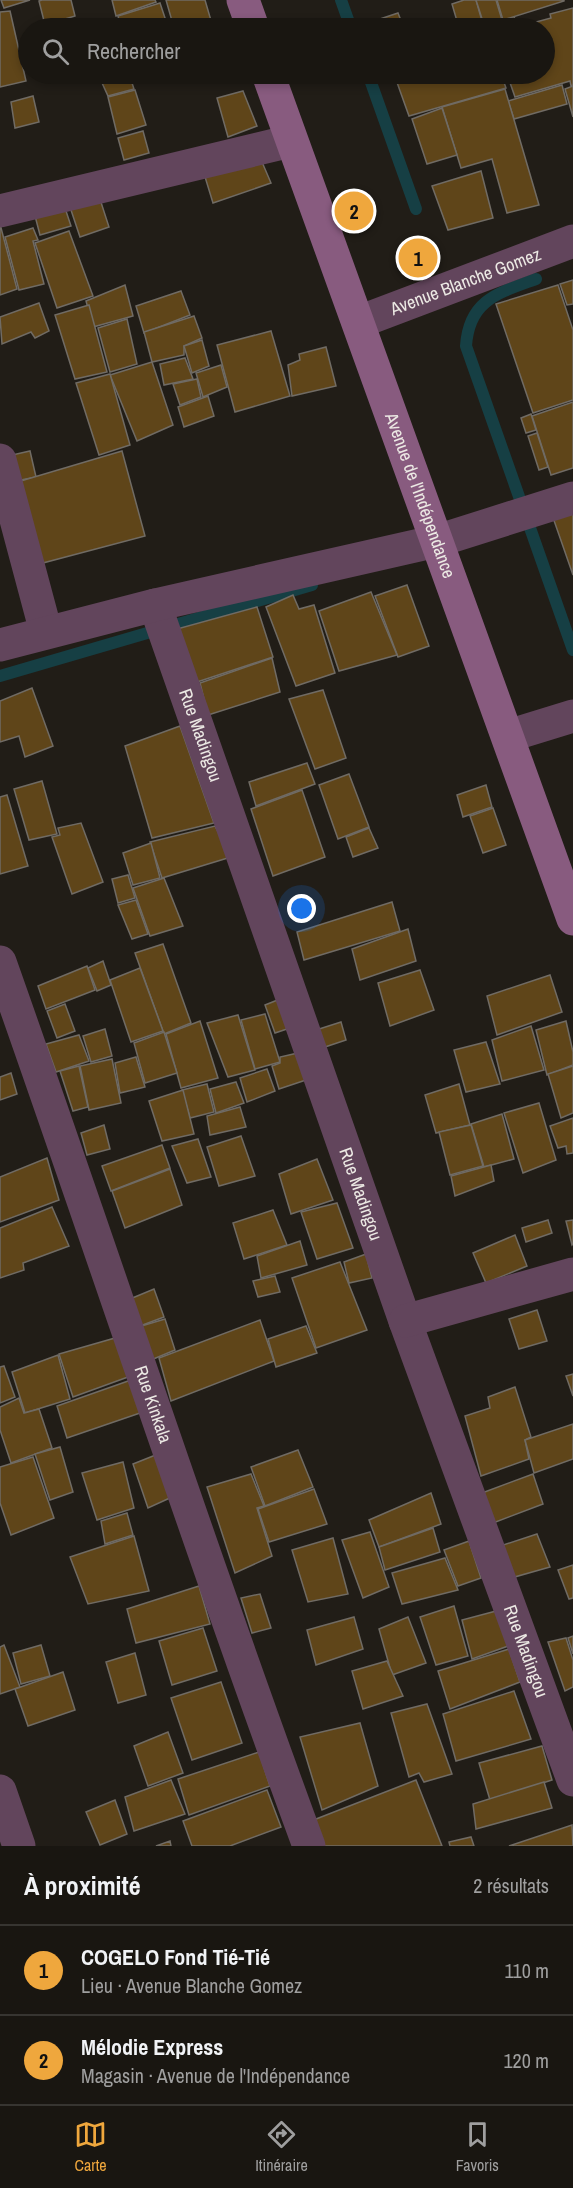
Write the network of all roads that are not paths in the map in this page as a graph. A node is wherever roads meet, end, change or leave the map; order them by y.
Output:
1 (243, 0) edge
2 (249, 18) edge
3 (271, 84) edge
4 (291, 141) junction
5 (0, 210) edge
6 (573, 241) edge
7 (359, 322) junction
8 (0, 460) edge
9 (573, 498) edge
10 (437, 541) junction
11 (154, 605) junction
12 (46, 632) junction
13 (0, 645) edge
14 (573, 716) edge
15 (508, 736) junction
16 (573, 919) edge
17 (0, 962) edge
18 (573, 1274) edge
19 (405, 1321) junction
20 (573, 1780) edge
21 (0, 1791) edge
22 (19, 1846) edge
23 (309, 1846) edge

1 - 2 street
3 - 4 street, Avenue de l'Indépendance
4 - 5 street
4 - 7 street, Avenue de l'Indépendance
6 - 7 street, Avenue Blanche Gomez
7 - 10 street, Avenue de l'Indépendance
8 - 12 street
9 - 10 street
10 - 11 street
10 - 15 street, Avenue de l'Indépendance
11 - 12 street
11 - 19 street, Rue Madingou
12 - 13 street
14 - 15 street
15 - 16 street, Avenue de l'Indépendance
17 - 23 street, Rue Kinkala
18 - 19 street
19 - 20 street, Rue Madingou
21 - 22 street

